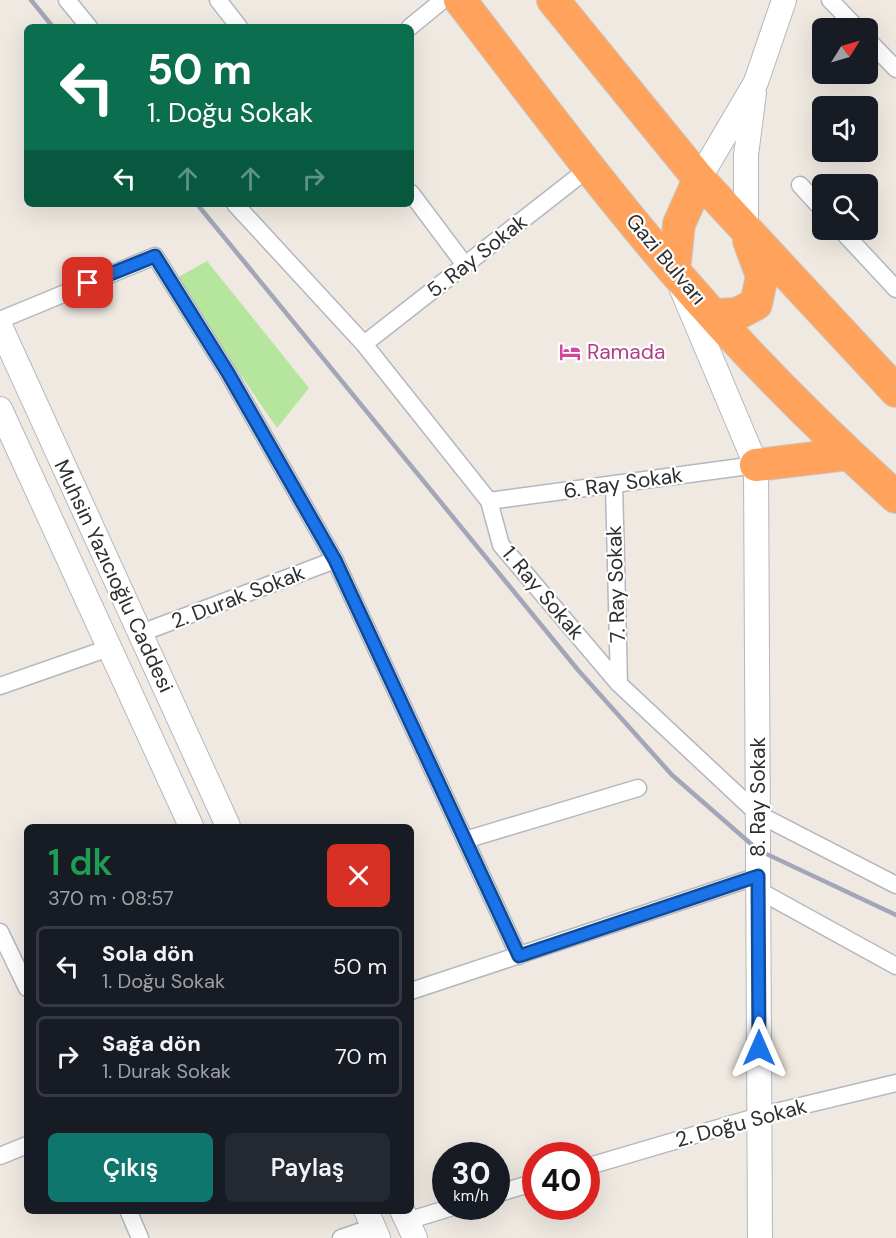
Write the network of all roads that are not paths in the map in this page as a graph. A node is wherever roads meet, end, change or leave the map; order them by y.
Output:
1 (67, 0) edge
2 (218, 0) edge
3 (443, 0) edge
4 (460, 0) edge
5 (553, 0) edge
6 (784, 0) edge
7 (830, 0) edge
8 (847, 18) edge
9 (87, 24) edge
10 (237, 24) edge
11 (414, 24) edge
12 (878, 50) edge
13 (896, 69) edge
14 (756, 82) junction
15 (590, 168) junction
16 (699, 179) junction
17 (801, 185) dead end
18 (414, 197) edge
19 (812, 198) edge
20 (238, 207) edge
21 (746, 232) junction
22 (850, 240) edge
23 (465, 265) junction
24 (674, 271) junction
25 (896, 289) edge
26 (714, 315) junction
27 (0, 320) edge
28 (0, 326) edge
29 (364, 344) junction
30 (896, 391) edge
31 (0, 409) edge
32 (848, 454) junction
33 (756, 465) junction
34 (614, 484) junction
35 (896, 497) edge
36 (489, 501) junction
37 (335, 560) junction
38 (141, 633) junction
39 (109, 648) junction
40 (619, 684) junction
41 (0, 686) edge
42 (638, 788) dead end
43 (758, 814) junction
44 (190, 824) edge
45 (227, 824) edge
46 (465, 840) junction
47 (758, 883) junction
48 (896, 885) edge
49 (0, 932) edge
50 (519, 956) junction
51 (896, 966) edge
52 (24, 982) edge
53 (414, 990) edge
54 (896, 1083) edge
55 (759, 1116) junction
56 (24, 1146) edge
57 (0, 1156) edge
58 (600, 1163) edge
59 (130, 1214) edge
60 (432, 1214) edge
61 (408, 1223) edge
62 (373, 1225) edge
63 (140, 1238) edge
64 (341, 1238) edge
65 (760, 1238) edge

1 - 9 street
2 - 10 street
3 - 11 street
4 - 15 highway, Gazi Bulvarı
5 - 16 highway
6 - 14 street
7 - 8 street
12 - 13 street
14 - 16 street
14 - 21 street
15 - 23 street, 5. Ray Sokak
15 - 24 highway, Gazi Bulvarı
16 - 21 highway
16 - 24 highway
17 - 19 street
18 - 23 street
20 - 29 street, 1. Ray Sokak
21 - 26 highway
21 - 30 highway
22 - 25 street
23 - 29 street, 5. Ray Sokak
24 - 26 highway, Gazi Bulvarı
24 - 33 street
26 - 32 highway, Gazi Bulvarı
27 - 37 street
28 - 38 street, Muhsin Yazıcıoğlu Caddesi
29 - 36 street, 1. Ray Sokak
31 - 39 street, Muhsin Yazıcıoğlu Caddesi
32 - 33 highway
32 - 35 highway, Gazi Bulvarı
33 - 34 street, 6. Ray Sokak
33 - 43 street, 8. Ray Sokak
34 - 36 street, 6. Ray Sokak
34 - 40 street, 7. Ray Sokak
36 - 40 street, 1. Ray Sokak
37 - 38 street, 2. Durak Sokak
37 - 46 street
38 - 45 street, Muhsin Yazıcıoğlu Caddesi
39 - 41 street
39 - 44 street, Muhsin Yazıcıoğlu Caddesi
40 - 43 street, 1. Ray Sokak
42 - 46 street
43 - 47 street, 8. Ray Sokak
43 - 48 street, 1. Ray Sokak
46 - 50 street
47 - 50 street
47 - 51 street
47 - 55 street, 8. Ray Sokak
49 - 52 street
50 - 53 street
54 - 55 street, 2. Doğu Sokak
55 - 58 street, 2. Doğu Sokak
55 - 65 street, 8. Ray Sokak
56 - 57 street
59 - 63 street
60 - 61 street
62 - 64 street

